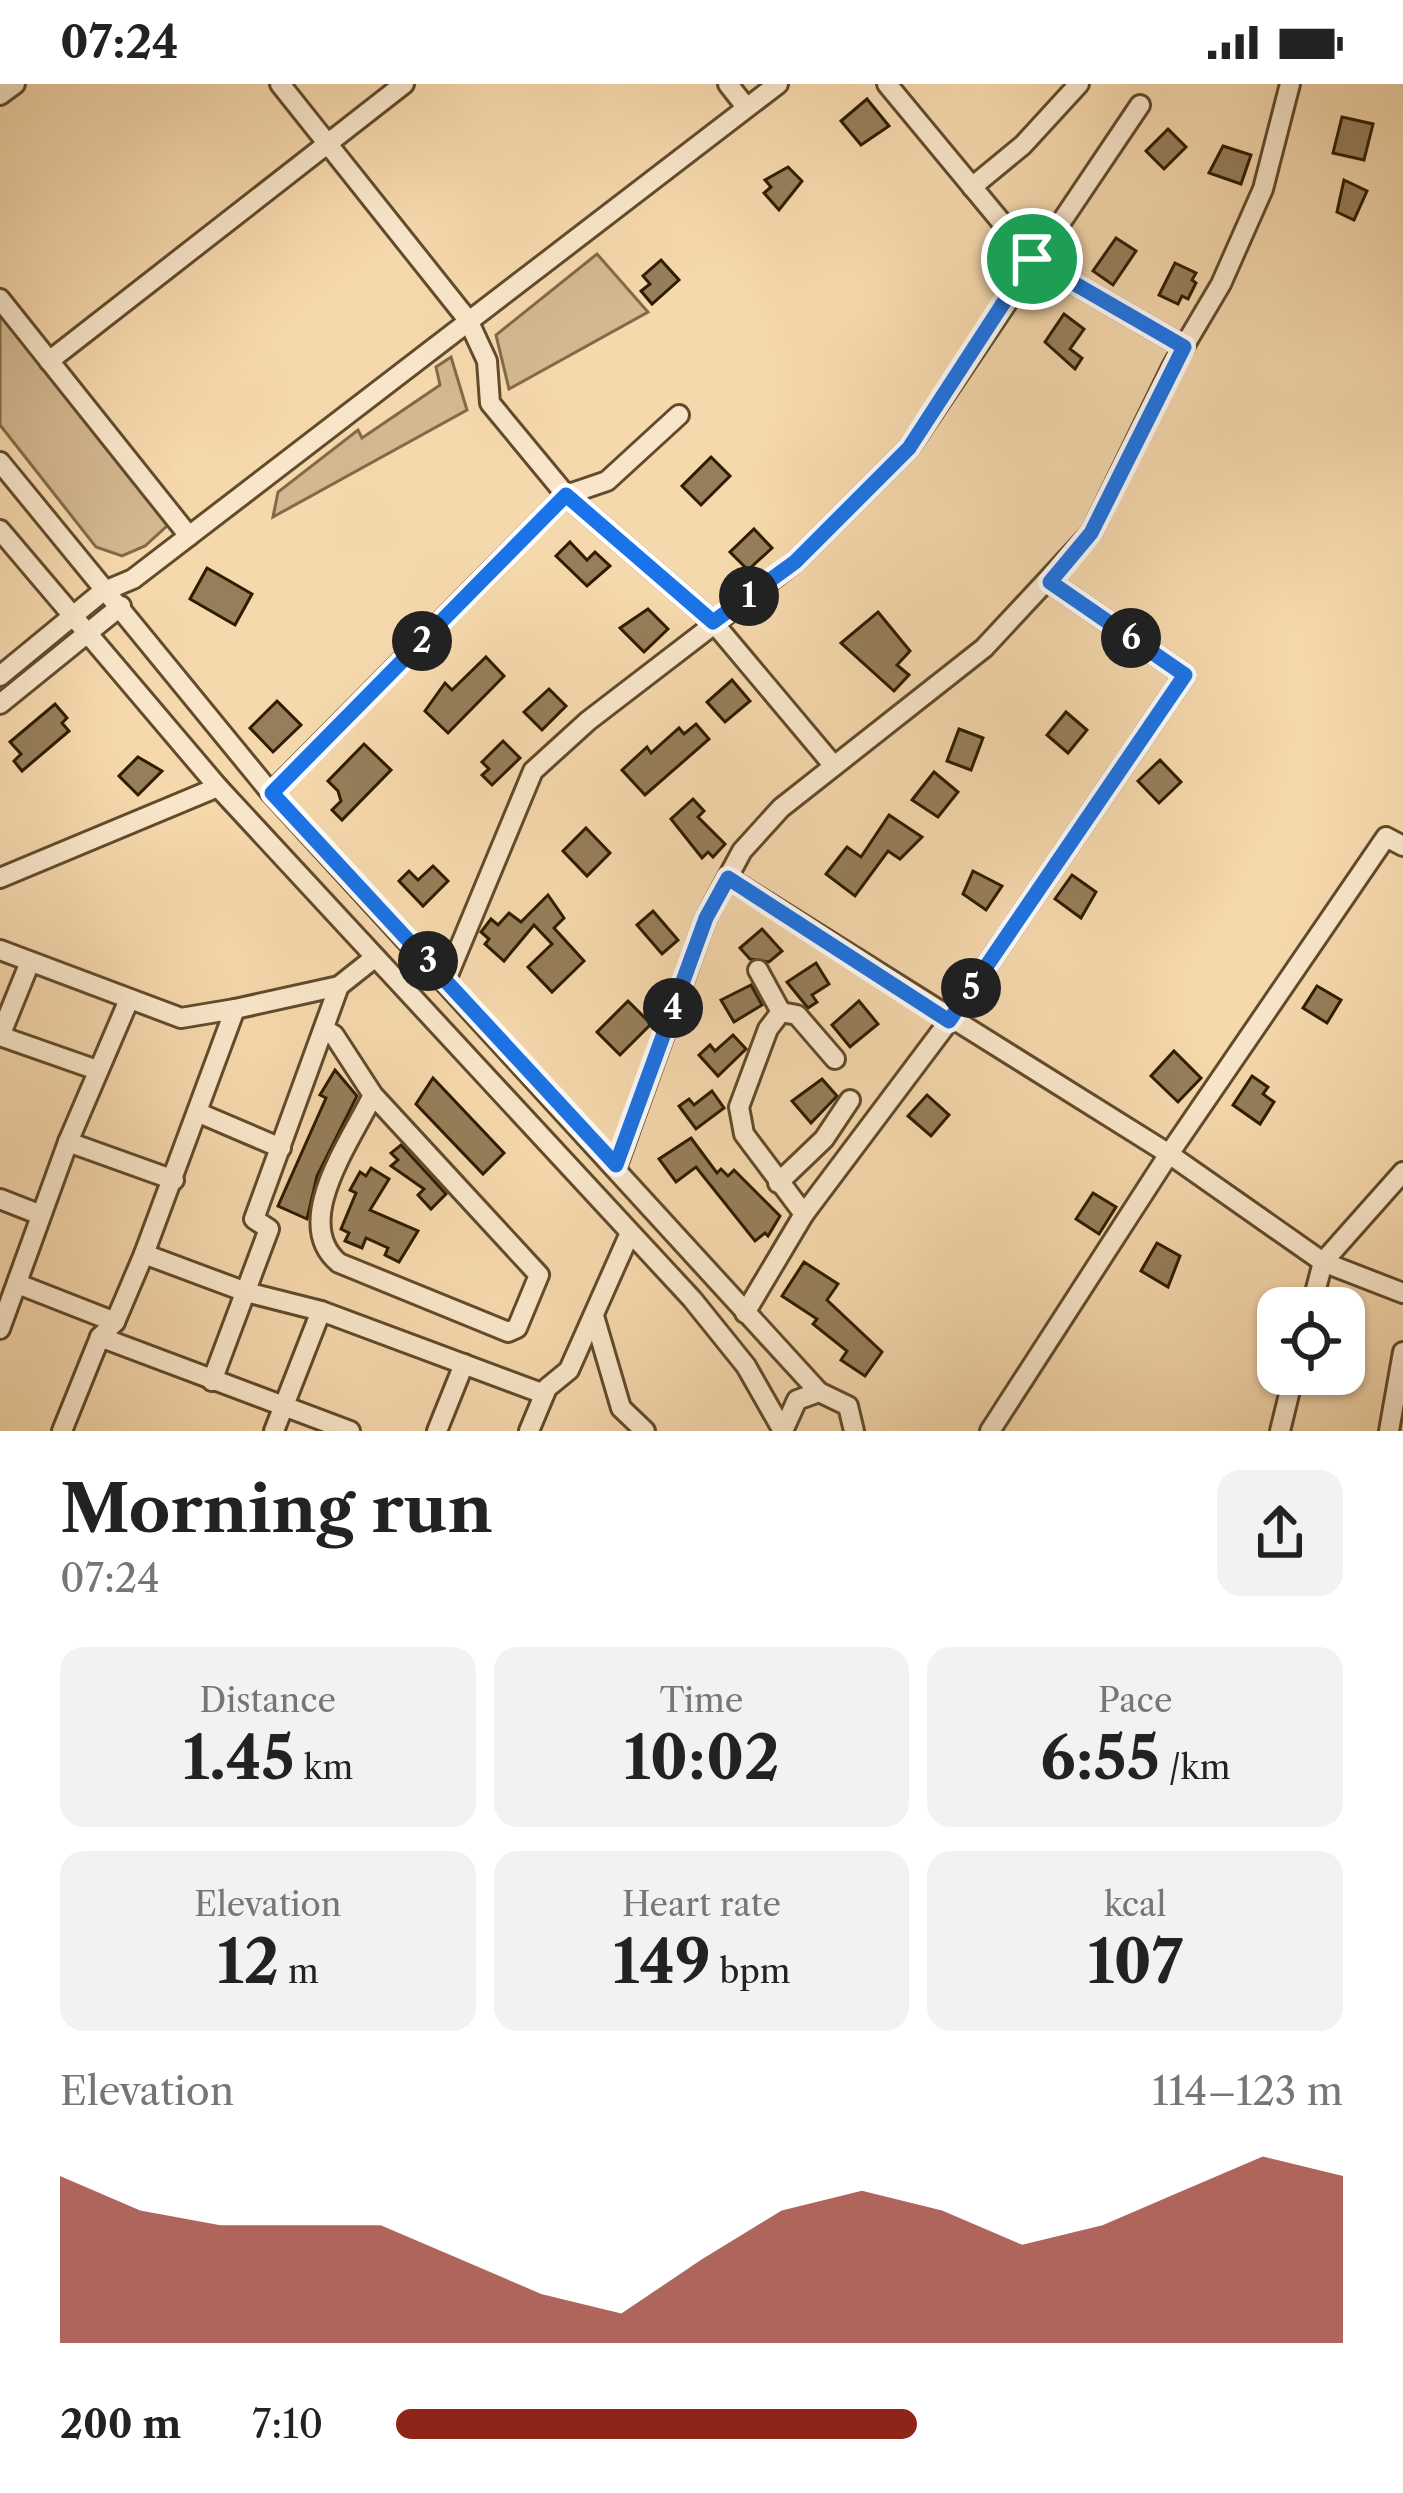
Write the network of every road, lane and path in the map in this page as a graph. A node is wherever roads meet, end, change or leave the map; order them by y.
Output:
1 (15, 84) edge
2 (280, 84) edge
3 (404, 84) edge
4 (728, 84) edge
5 (778, 84) edge
6 (887, 84) edge
7 (1078, 84) edge
8 (1290, 84) edge
9 (0, 95) edge
10 (1141, 105) dead end
11 (746, 107) junction
12 (327, 143) junction
13 (972, 187) junction
14 (1032, 259) junction
15 (0, 299) edge
16 (468, 320) junction
17 (1184, 347) junction
18 (50, 361) junction
19 (679, 415) dead end
20 (0, 462) edge
21 (566, 495) junction
22 (0, 530) edge
23 (189, 536) junction
24 (133, 579) junction
25 (1050, 582) junction
26 (102, 592) junction
27 (118, 612) junction
28 (70, 618) junction
29 (713, 622) junction
30 (86, 637) junction
31 (0, 676) edge
32 (0, 704) edge
33 (834, 766) junction
34 (218, 787) junction
35 (272, 793) junction
36 (1403, 846) edge
37 (0, 878) edge
38 (728, 878) junction
39 (0, 950) edge
40 (373, 958) junction
41 (30, 962) junction
42 (758, 970) dead end
43 (446, 980) junction
44 (339, 986) junction
45 (128, 1002) junction
46 (235, 1009) junction
47 (781, 1012) junction
48 (949, 1021) junction
49 (324, 1029) junction
50 (0, 1036) edge
51 (835, 1058) dead end
52 (97, 1070) junction
53 (373, 1096) junction
54 (850, 1100) dead end
55 (199, 1113) junction
56 (68, 1142) junction
57 (280, 1148) junction
58 (1168, 1154) junction
59 (616, 1165) junction
60 (1403, 1172) edge
61 (174, 1180) junction
62 (778, 1183) junction
63 (0, 1199) edge
64 (804, 1214) junction
65 (41, 1215) junction
66 (630, 1233) junction
67 (145, 1254) junction
68 (1323, 1262) junction
69 (18, 1284) junction
70 (1316, 1287) edge
71 (246, 1292) junction
72 (1403, 1293) edge
73 (320, 1311) junction
74 (745, 1313) junction
75 (594, 1316) junction
76 (115, 1322) junction
77 (0, 1329) edge
78 (100, 1337) junction
79 (1403, 1352) edge
80 (464, 1364) junction
81 (212, 1381) junction
82 (819, 1392) junction
83 (544, 1394) junction
84 (1289, 1395) edge
85 (285, 1403) junction
86 (854, 1424) edge
87 (62, 1431) edge
88 (274, 1431) edge
89 (350, 1431) edge
90 (437, 1431) edge
91 (529, 1431) edge
92 (645, 1431) edge
93 (783, 1431) edge
94 (872, 1431) edge
95 (990, 1431) edge
96 (1280, 1431) edge
97 (1389, 1431) edge

1 - 9 street
2 - 12 street
3 - 12 street
4 - 11 street
5 - 11 street
6 - 13 street
7 - 13 street
8 - 17 street
10 - 14 street
11 - 16 street
12 - 16 street
12 - 18 street
13 - 14 street
14 - 17 street
14 - 29 street
15 - 18 street
16 - 21 street
16 - 23 street
17 - 25 street
18 - 23 street
19 - 21 street
20 - 26 street
21 - 29 street
21 - 35 street
22 - 28 street
23 - 24 street
24 - 26 street
24 - 27 street
25 - 33 street
25 - 48 street
26 - 27 street
26 - 28 street
27 - 30 street
27 - 35 street
28 - 30 street
28 - 31 street
29 - 33 street
29 - 43 street
30 - 32 street
30 - 34 street
33 - 38 street
34 - 37 street
34 - 40 street
35 - 43 street
36 - 58 street
38 - 48 street
38 - 59 street
39 - 41 street
40 - 44 street
40 - 66 street
41 - 45 street
41 - 50 street
42 - 47 street
43 - 59 street
44 - 46 street
44 - 49 street
45 - 46 street
45 - 52 street
46 - 55 street
47 - 51 street
47 - 62 street
48 - 58 street
48 - 64 street
49 - 53 street
49 - 57 street
50 - 52 street
52 - 56 street
53 - 53 street
54 - 62 street
55 - 57 street
55 - 61 street
56 - 61 street
56 - 65 street
57 - 71 street
58 - 68 street
58 - 95 street
59 - 74 street
60 - 68 street
61 - 67 street
62 - 64 street
63 - 65 street
64 - 74 street
65 - 69 street
66 - 75 street
66 - 93 street
67 - 71 street
67 - 76 street
68 - 70 street
68 - 72 street
69 - 76 street
69 - 77 street
71 - 73 street
71 - 81 street
73 - 80 street
73 - 85 street
74 - 82 street
75 - 83 street
75 - 92 street
76 - 78 street
78 - 81 street
78 - 87 street
79 - 97 street
80 - 83 street
80 - 90 street
81 - 85 street
82 - 86 street
82 - 93 street
83 - 91 street
84 - 96 street
85 - 88 street
85 - 89 street
86 - 94 street

